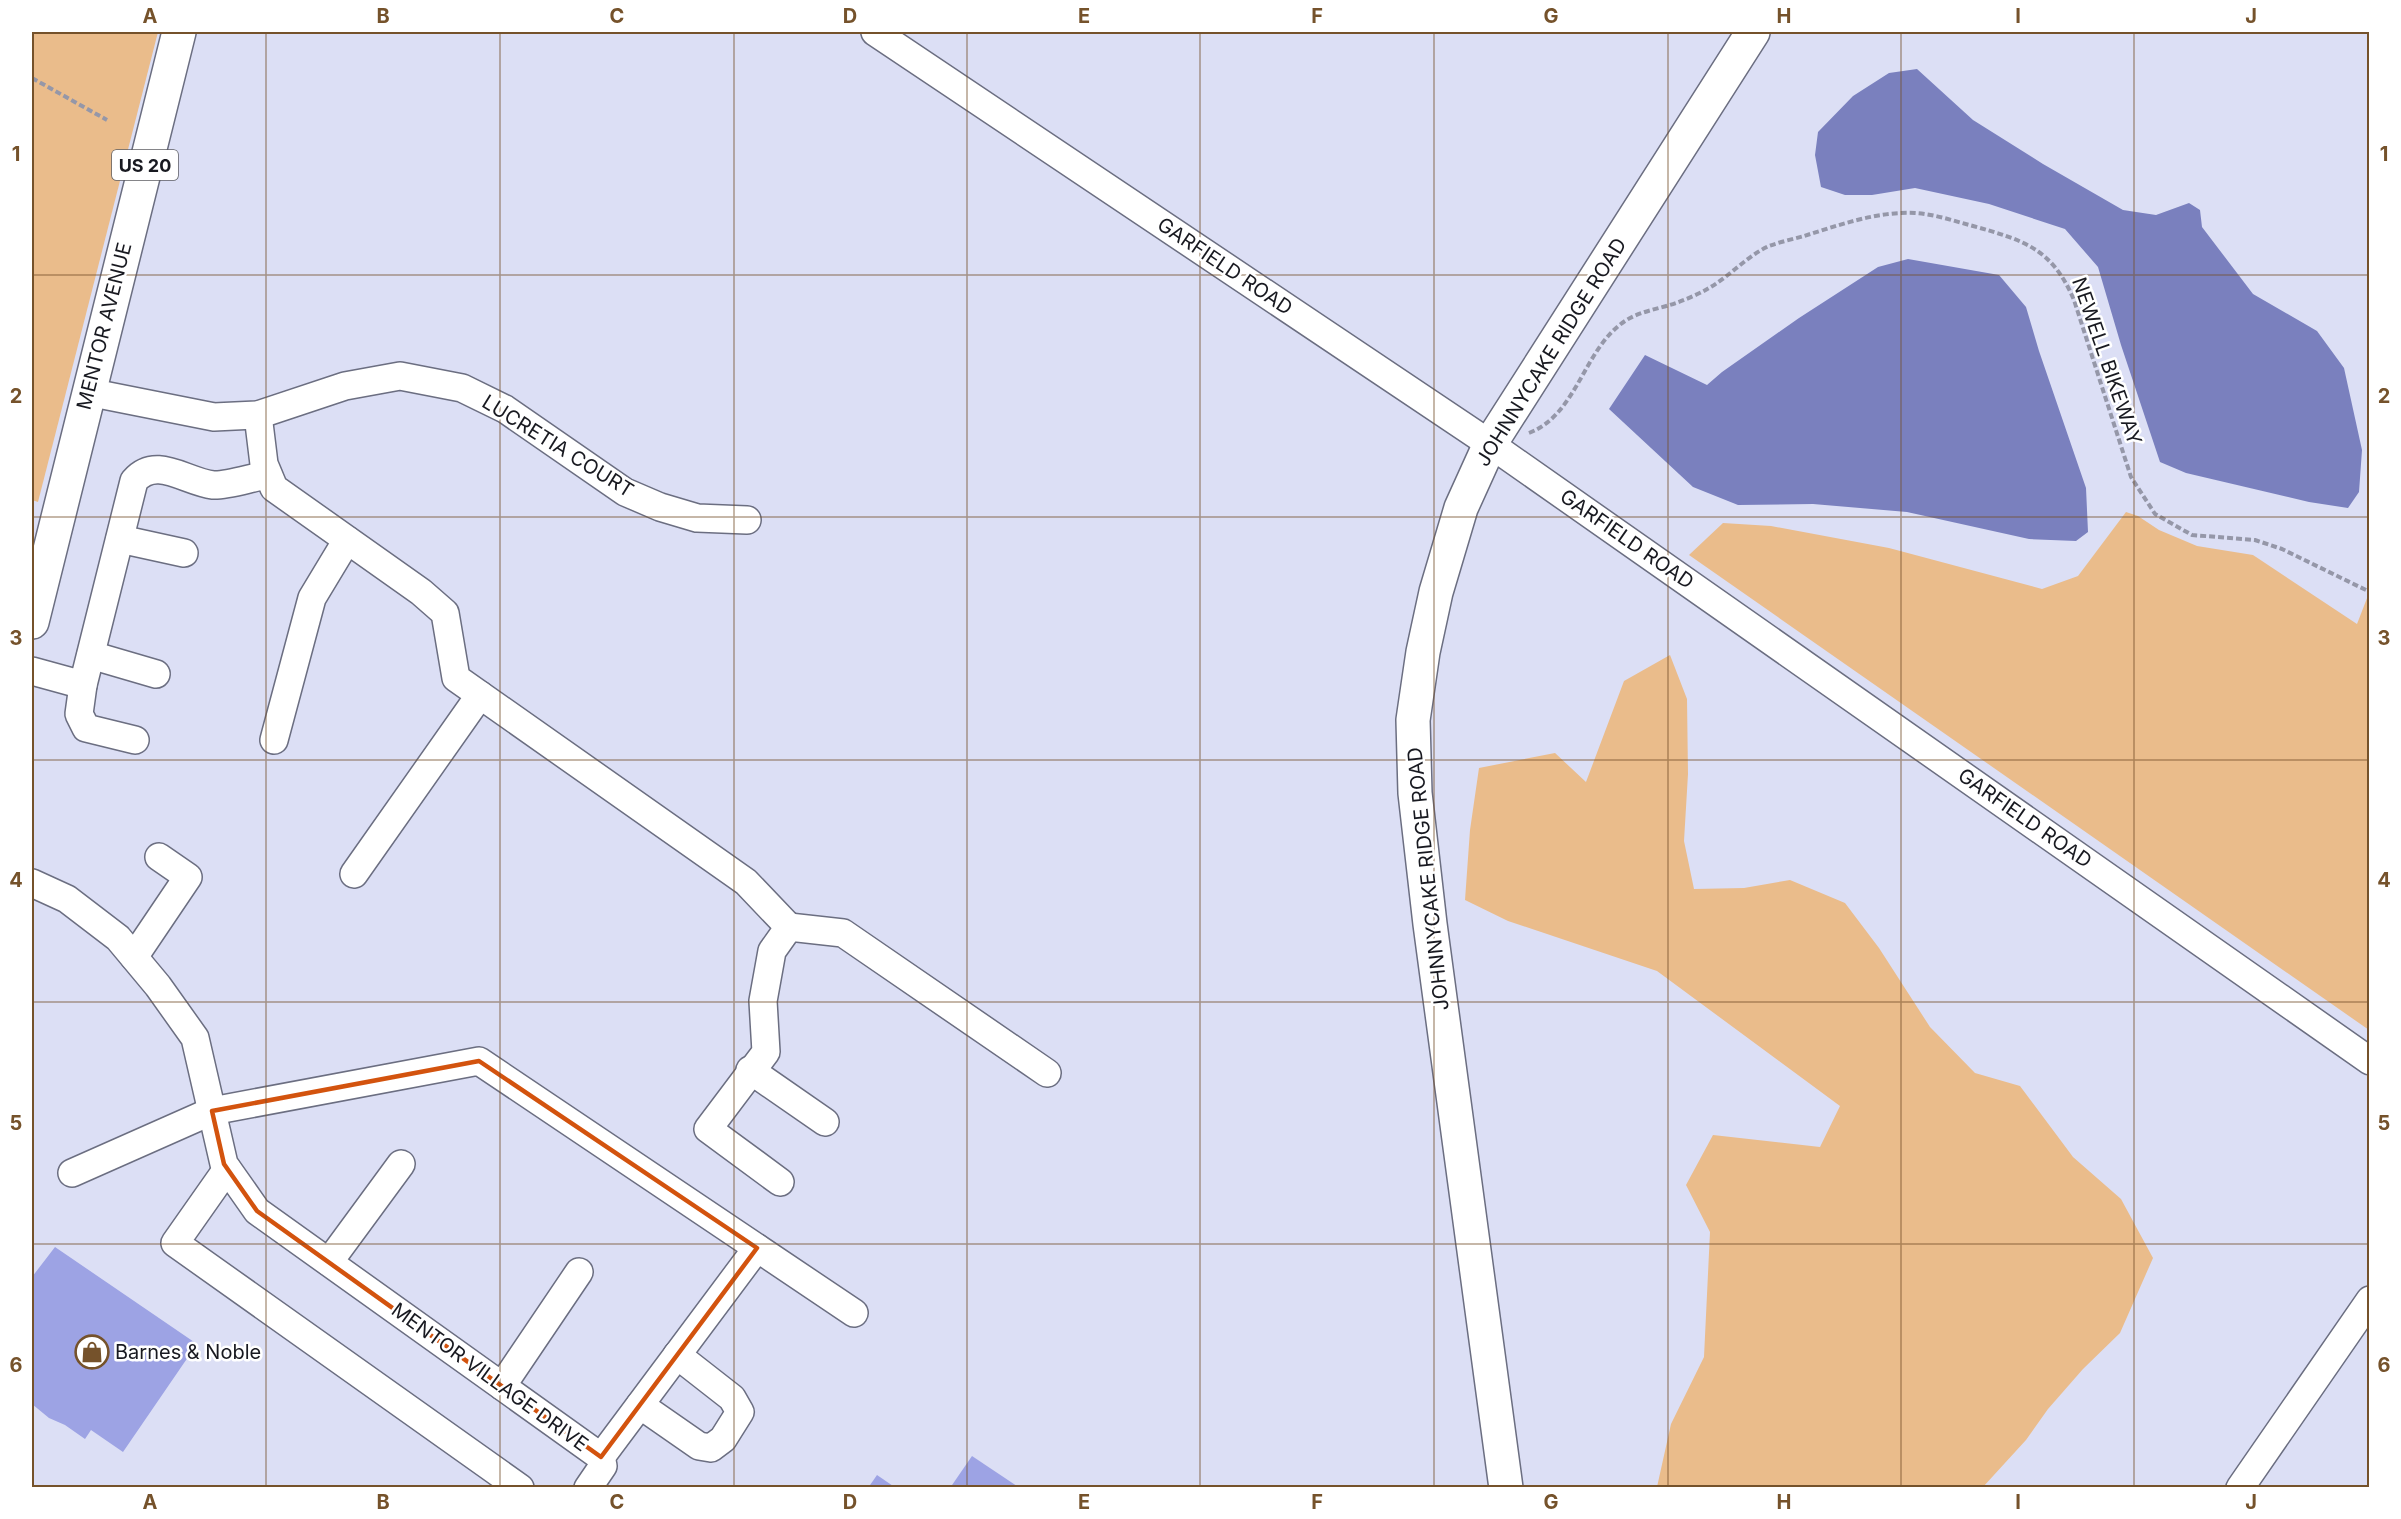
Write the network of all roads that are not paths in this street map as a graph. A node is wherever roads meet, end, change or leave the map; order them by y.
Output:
1 (179, 32) edge
2 (875, 32) edge
3 (1753, 32) edge
4 (88, 392) junction
5 (258, 415) junction
6 (1497, 432) junction
7 (268, 475) junction
8 (747, 520) dead end
9 (120, 539) junction
10 (347, 540) junction
11 (184, 553) dead end
12 (32, 622) edge
13 (92, 655) junction
14 (32, 671) edge
15 (156, 674) dead end
16 (82, 686) junction
17 (480, 695) junction
18 (135, 740) dead end
19 (274, 740) dead end
20 (159, 857) dead end
21 (354, 874) dead end
22 (32, 883) edge
23 (789, 927) junction
24 (134, 957) junction
25 (2370, 1061) edge
26 (750, 1071) junction
27 (1047, 1073) dead end
28 (212, 1111) junction
29 (825, 1122) dead end
30 (401, 1164) dead end
31 (227, 1169) junction
32 (72, 1173) dead end
33 (780, 1182) dead end
34 (757, 1248) junction
35 (329, 1262) junction
36 (579, 1272) dead end
37 (2370, 1300) edge
38 (854, 1313) dead end
39 (677, 1355) junction
40 (502, 1386) junction
41 (640, 1405) junction
42 (601, 1457) junction
43 (520, 1488) edge
44 (588, 1488) edge
45 (1506, 1488) edge
46 (2240, 1488) edge

1 - 4 main road, MENTOR AVENUE / US 20
2 - 6 street, GARFIELD ROAD
3 - 6 main road, JOHNNYCAKE RIDGE ROAD
4 - 5 street, LUCRETIA COURT
4 - 12 main road, MENTOR AVENUE / US 20
5 - 7 street
5 - 8 street, LUCRETIA COURT
6 - 25 street, GARFIELD ROAD
6 - 45 main road, JOHNNYCAKE RIDGE ROAD
7 - 9 street
7 - 10 street
9 - 11 street
9 - 13 street
10 - 17 street
10 - 19 street
13 - 15 street
13 - 16 street
14 - 16 street
16 - 18 street
17 - 21 street
17 - 23 street
20 - 24 street
22 - 24 street, MENTOR VILLAGE DRIVE
23 - 26 street
23 - 27 street
24 - 28 street, MENTOR VILLAGE DRIVE
26 - 29 street
26 - 33 street
28 - 31 street, MENTOR VILLAGE DRIVE
28 - 32 street
28 - 34 street
30 - 35 street
31 - 35 street, MENTOR VILLAGE DRIVE
31 - 43 street
34 - 38 street
34 - 39 street, MENTOR VILLAGE DRIVE
35 - 40 street, MENTOR VILLAGE DRIVE
36 - 40 street
37 - 46 street
39 - 41 street, MENTOR VILLAGE DRIVE
39 - 41 street
40 - 42 street, MENTOR VILLAGE DRIVE
41 - 42 street, MENTOR VILLAGE DRIVE
42 - 44 street

